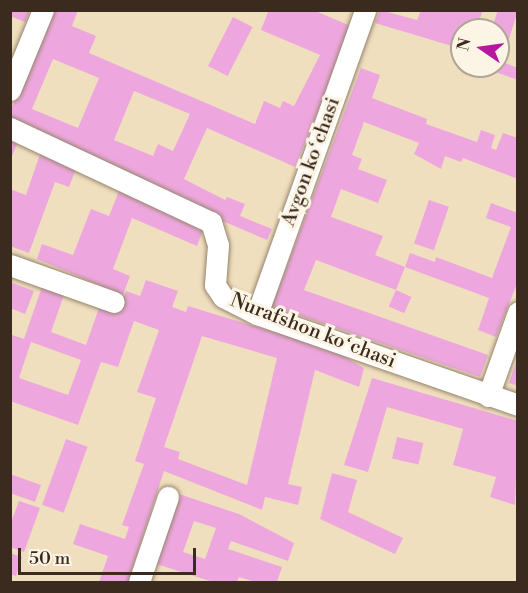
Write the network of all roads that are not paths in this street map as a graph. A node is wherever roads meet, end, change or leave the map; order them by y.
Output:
1 (43, 10) edge
2 (365, 10) edge
3 (10, 90) edge
4 (10, 128) edge
5 (10, 265) edge
6 (114, 302) dead end
7 (518, 312) edge
8 (258, 314) junction
9 (488, 396) junction
10 (518, 405) edge
11 (168, 497) dead end
12 (139, 582) edge

1 - 3 street
2 - 8 street, Avgon koʻchasi
4 - 8 street, Nurafshon koʻchasi
5 - 6 street
7 - 9 street
8 - 9 street, Nurafshon koʻchasi
9 - 10 street, Nurafshon koʻchasi
11 - 12 street

